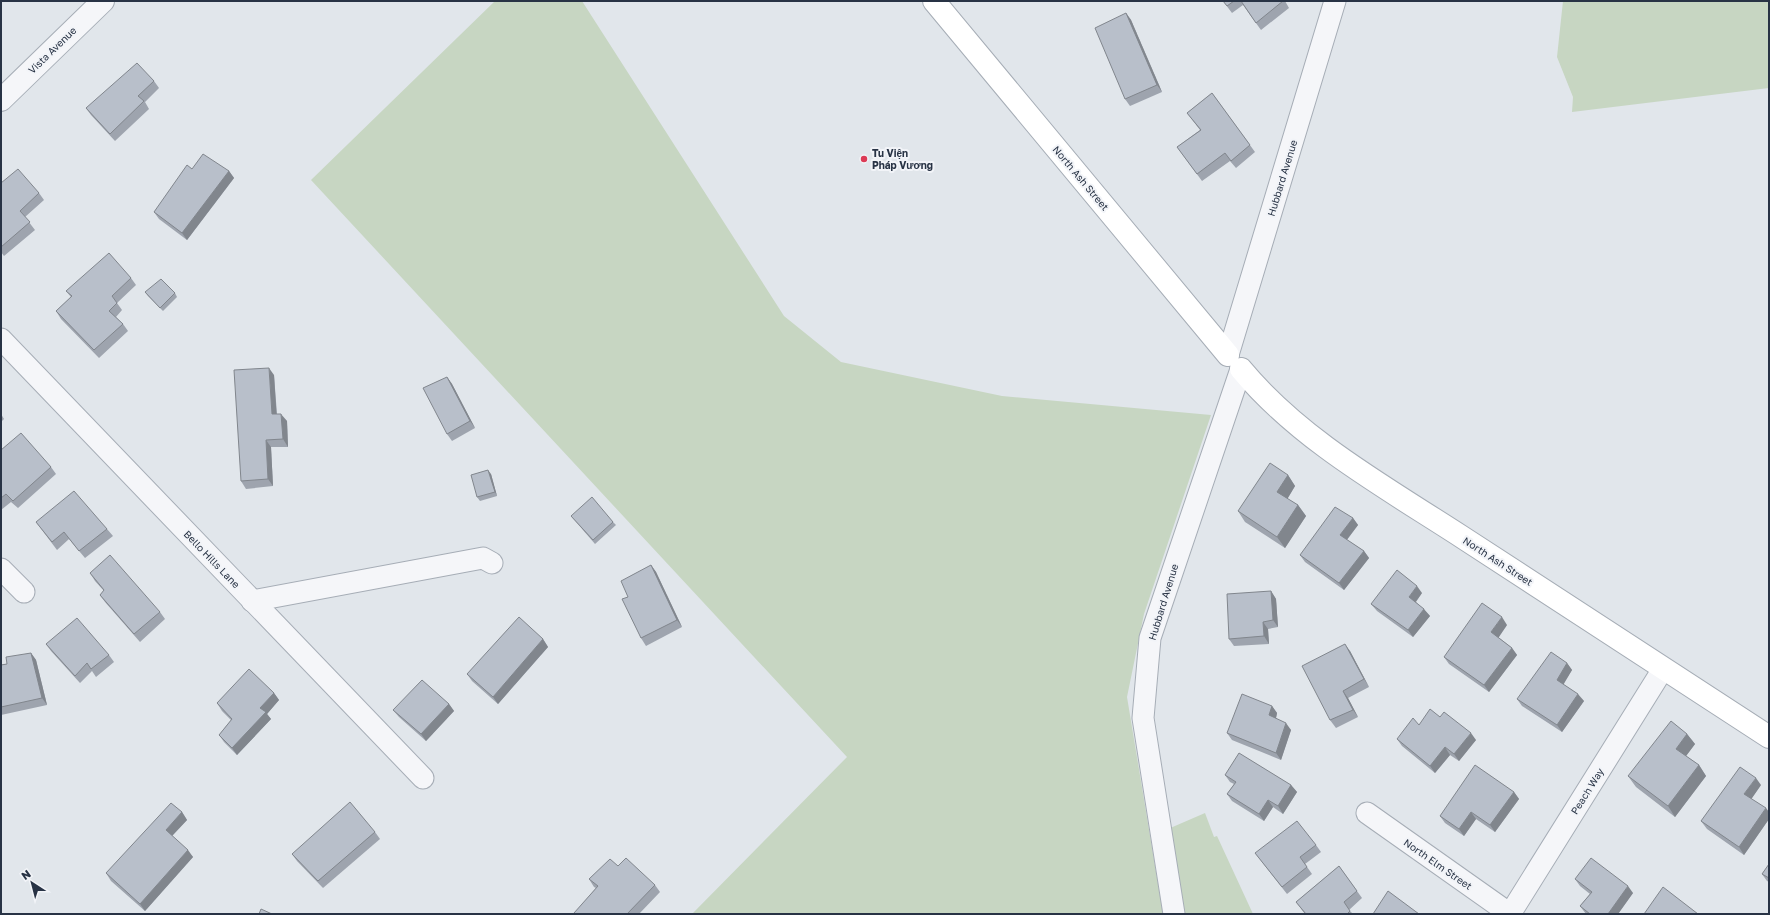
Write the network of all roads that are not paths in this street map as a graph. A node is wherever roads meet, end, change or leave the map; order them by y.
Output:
1 (103, 1) edge
2 (934, 1) edge
3 (1335, 1) edge
4 (1, 100) edge
5 (1, 339) edge
6 (1234, 362) junction
7 (492, 563) dead end
8 (1, 569) edge
9 (24, 592) dead end
10 (252, 601) junction
11 (1663, 669) junction
12 (1769, 737) edge
13 (423, 778) dead end
14 (1366, 814) dead end
15 (1174, 914) edge
16 (1510, 914) edge

1 - 4 street, Vista Avenue
2 - 6 main road, North Ash Street
3 - 6 street, Hubbard Avenue
5 - 10 street, Bello Hills Lane
6 - 11 main road, North Ash Street
6 - 15 street, Hubbard Avenue
7 - 10 street
8 - 9 street
10 - 13 street, Bello Hills Lane
11 - 12 main road, North Ash Street
11 - 16 street, Peach Way
14 - 16 street, North Elm Street

